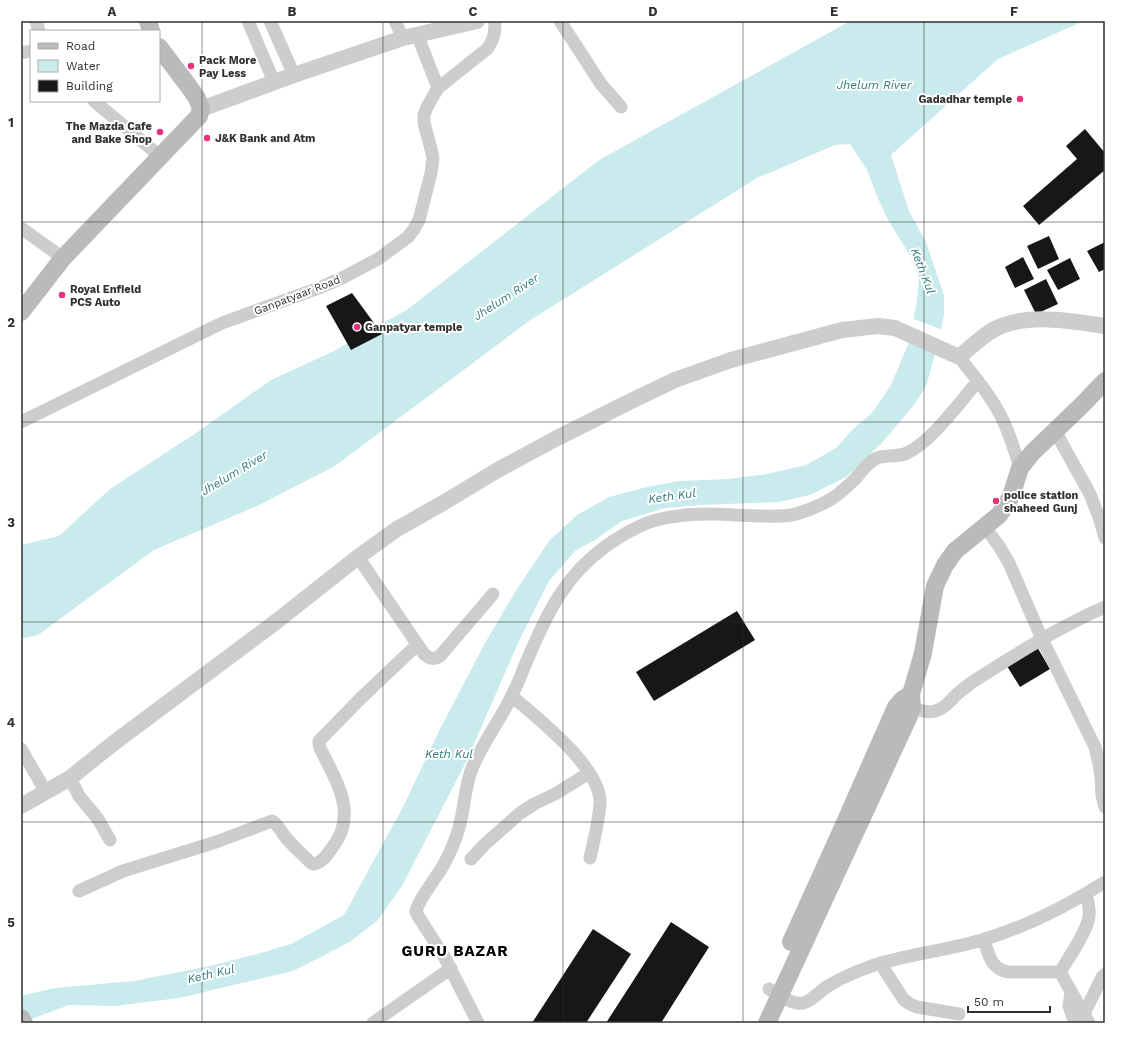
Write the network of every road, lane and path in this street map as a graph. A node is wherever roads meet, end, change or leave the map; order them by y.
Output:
1 (248, 21) edge
2 (270, 21) edge
3 (395, 21) edge
4 (478, 21) edge
5 (495, 21) edge
6 (560, 21) edge
7 (410, 36) junction
8 (160, 48) edge
9 (294, 75) junction
10 (274, 82) junction
11 (438, 88) junction
12 (95, 102) edge
13 (621, 107) dead end
14 (202, 109) junction
15 (160, 157) junction
16 (21, 228) edge
17 (63, 258) junction
18 (21, 312) edge
19 (1105, 326) edge
20 (956, 356) junction
21 (978, 381) junction
22 (1105, 382) edge
23 (21, 422) edge
24 (1055, 431) junction
25 (1020, 468) junction
26 (986, 527) junction
27 (1105, 538) edge
28 (358, 557) junction
29 (493, 594) dead end
30 (1105, 607) edge
31 (1042, 640) junction
32 (417, 645) junction
33 (512, 696) junction
34 (911, 700) junction
35 (21, 750) edge
36 (589, 773) junction
37 (70, 778) junction
38 (46, 792) junction
39 (21, 806) edge
40 (1105, 807) edge
41 (110, 840) dead end
42 (590, 858) dead end
43 (471, 859) dead end
44 (1105, 882) edge
45 (80, 891) dead end
46 (1086, 894) junction
47 (984, 940) junction
48 (880, 963) junction
49 (451, 968) junction
50 (1060, 972) junction
51 (1105, 974) edge
52 (775, 993) junction
53 (959, 1014) dead end
54 (1082, 1020) edge
55 (373, 1023) edge
56 (478, 1023) edge
57 (754, 1023) edge
58 (767, 1023) edge

1 - 10 street
2 - 9 street
3 - 7 street
4 - 7 street
5 - 11 street, Ganpatyaar Road
6 - 13 street
7 - 9 street
7 - 11 street
8 - 14 main road
9 - 10 street
10 - 14 street
11 - 23 street, Ganpatyaar Road
12 - 15 street
14 - 15 main road
15 - 17 main road
16 - 17 street
17 - 18 main road
19 - 20 street
20 - 21 street
20 - 28 street
21 - 25 street
21 - 33 street
22 - 24 main road
24 - 25 main road
24 - 27 street
25 - 26 main road
26 - 31 street
26 - 34 main road
28 - 32 street
28 - 37 street
29 - 32 street
30 - 31 street
31 - 34 street
31 - 40 street
32 - 45 street
33 - 36 street
33 - 49 street
34 - 52 main road
35 - 38 street
36 - 42 street
36 - 43 street
37 - 38 street
37 - 41 street
38 - 39 street
44 - 46 street
46 - 47 street
46 - 50 street
47 - 48 street
47 - 50 street
48 - 52 street
48 - 53 street
49 - 55 street
49 - 56 street
50 - 54 street
51 - 54 street
52 - 57 main road
52 - 58 main road

